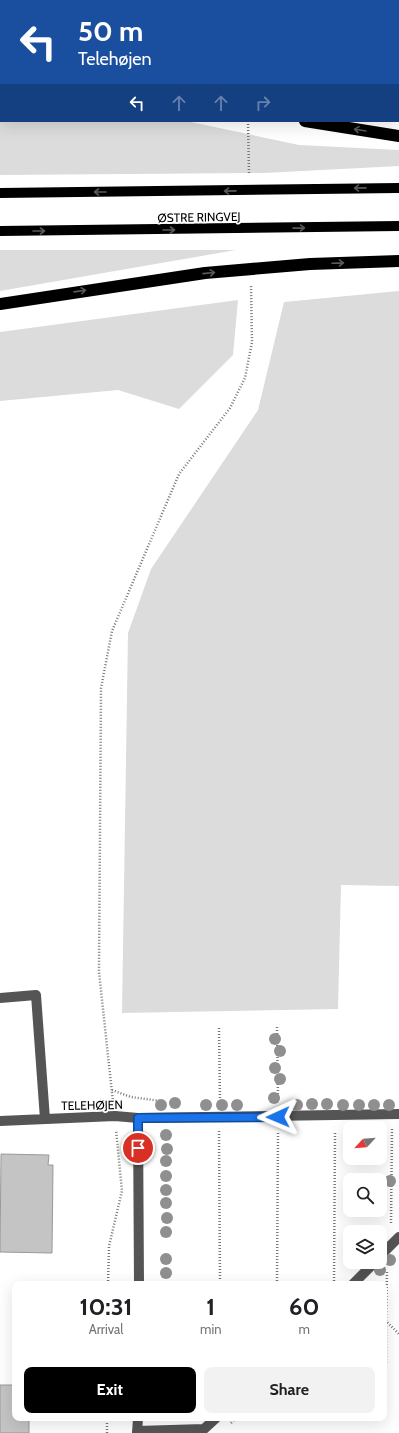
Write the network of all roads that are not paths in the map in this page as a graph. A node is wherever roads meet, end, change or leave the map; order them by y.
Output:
1 (311, 122) edge
2 (399, 136) edge
3 (399, 188) edge
4 (0, 193) edge
5 (399, 226) edge
6 (0, 231) edge
7 (399, 261) edge
8 (42, 297) junction
9 (0, 304) edge
10 (0, 309) edge
11 (0, 998) edge
12 (396, 1114) edge
13 (138, 1118) junction
14 (45, 1119) junction
15 (0, 1121) edge
16 (399, 1237) edge
17 (387, 1249) edge
18 (368, 1269) edge
19 (139, 1281) edge
20 (356, 1281) edge
21 (138, 1421) edge
22 (213, 1421) edge
23 (137, 1432) edge

2 -> 1 highway
3 -> 4 main road
6 -> 5 main road, ØSTRE RINGVEJ
8 -> 7 highway
8 - 9 highway
8 - 10 highway
11 - 14 street
12 - 13 street
13 - 14 street, TELEHØJEN
13 - 19 street, TELEHØJEN
14 - 15 street, TELEHØJEN
16 - 17 street
18 - 20 street
21 - 23 street
22 - 23 street

